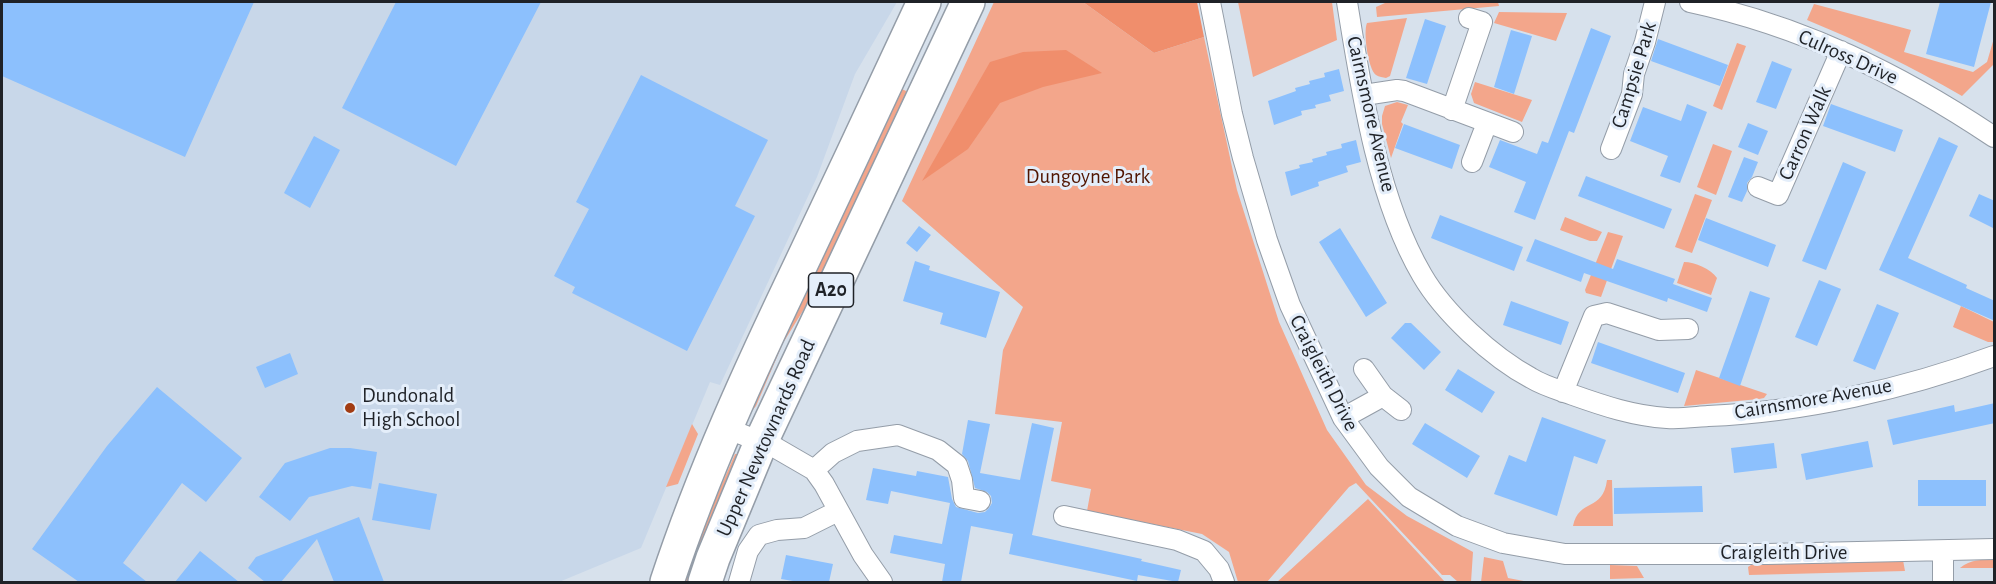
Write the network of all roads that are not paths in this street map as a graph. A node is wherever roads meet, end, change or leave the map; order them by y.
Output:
1 (924, 2) edge
2 (968, 2) edge
3 (1210, 2) edge
4 (1347, 2) edge
5 (1655, 2) edge
6 (1690, 2) edge
7 (1469, 18) dead end
8 (1841, 51) junction
9 (1364, 96) junction
10 (1452, 110) junction
11 (1487, 123) junction
12 (1513, 132) dead end
13 (1995, 137) edge
14 (1611, 149) dead end
15 (1472, 162) dead end
16 (1758, 187) dead end
17 (1688, 330) dead end
18 (1995, 356) edge
19 (1364, 369) dead end
20 (1563, 392) junction
21 (1383, 396) junction
22 (1401, 410) dead end
23 (1343, 418) junction
24 (726, 428) junction
25 (761, 442) junction
26 (814, 470) junction
27 (980, 501) dead end
28 (838, 512) junction
29 (1064, 516) dead end
30 (1995, 549) edge
31 (1943, 552) junction
32 (668, 582) edge
33 (705, 582) edge
34 (739, 582) edge
35 (882, 582) edge
36 (1224, 582) edge
37 (1943, 582) edge

1 - 24 highway, Upper Newtownards Road / A20
2 - 25 highway, Upper Newtownards Road / A20
3 - 23 street, Craigleith Drive
4 - 9 street, Cairnsmore Avenue
5 - 14 street, Campsie Park
6 - 8 street, Culross Drive
7 - 10 street
8 - 13 street, Culross Drive
8 - 16 street, Carron Walk
9 - 10 street
9 - 20 street, Cairnsmore Avenue
10 - 11 street
11 - 12 street
11 - 15 street
17 - 20 street
18 - 20 street, Cairnsmore Avenue
19 - 21 street
21 - 22 street
21 - 23 street
23 - 31 street, Craigleith Drive
24 - 25 street
24 - 32 highway, Upper Newtownards Road / A20
25 - 26 street
25 - 33 highway, Upper Newtownards Road / A20
26 - 27 street
26 - 28 street
28 - 34 street
28 - 35 street
29 - 36 street
30 - 31 street, Craigleith Drive
31 - 37 street

